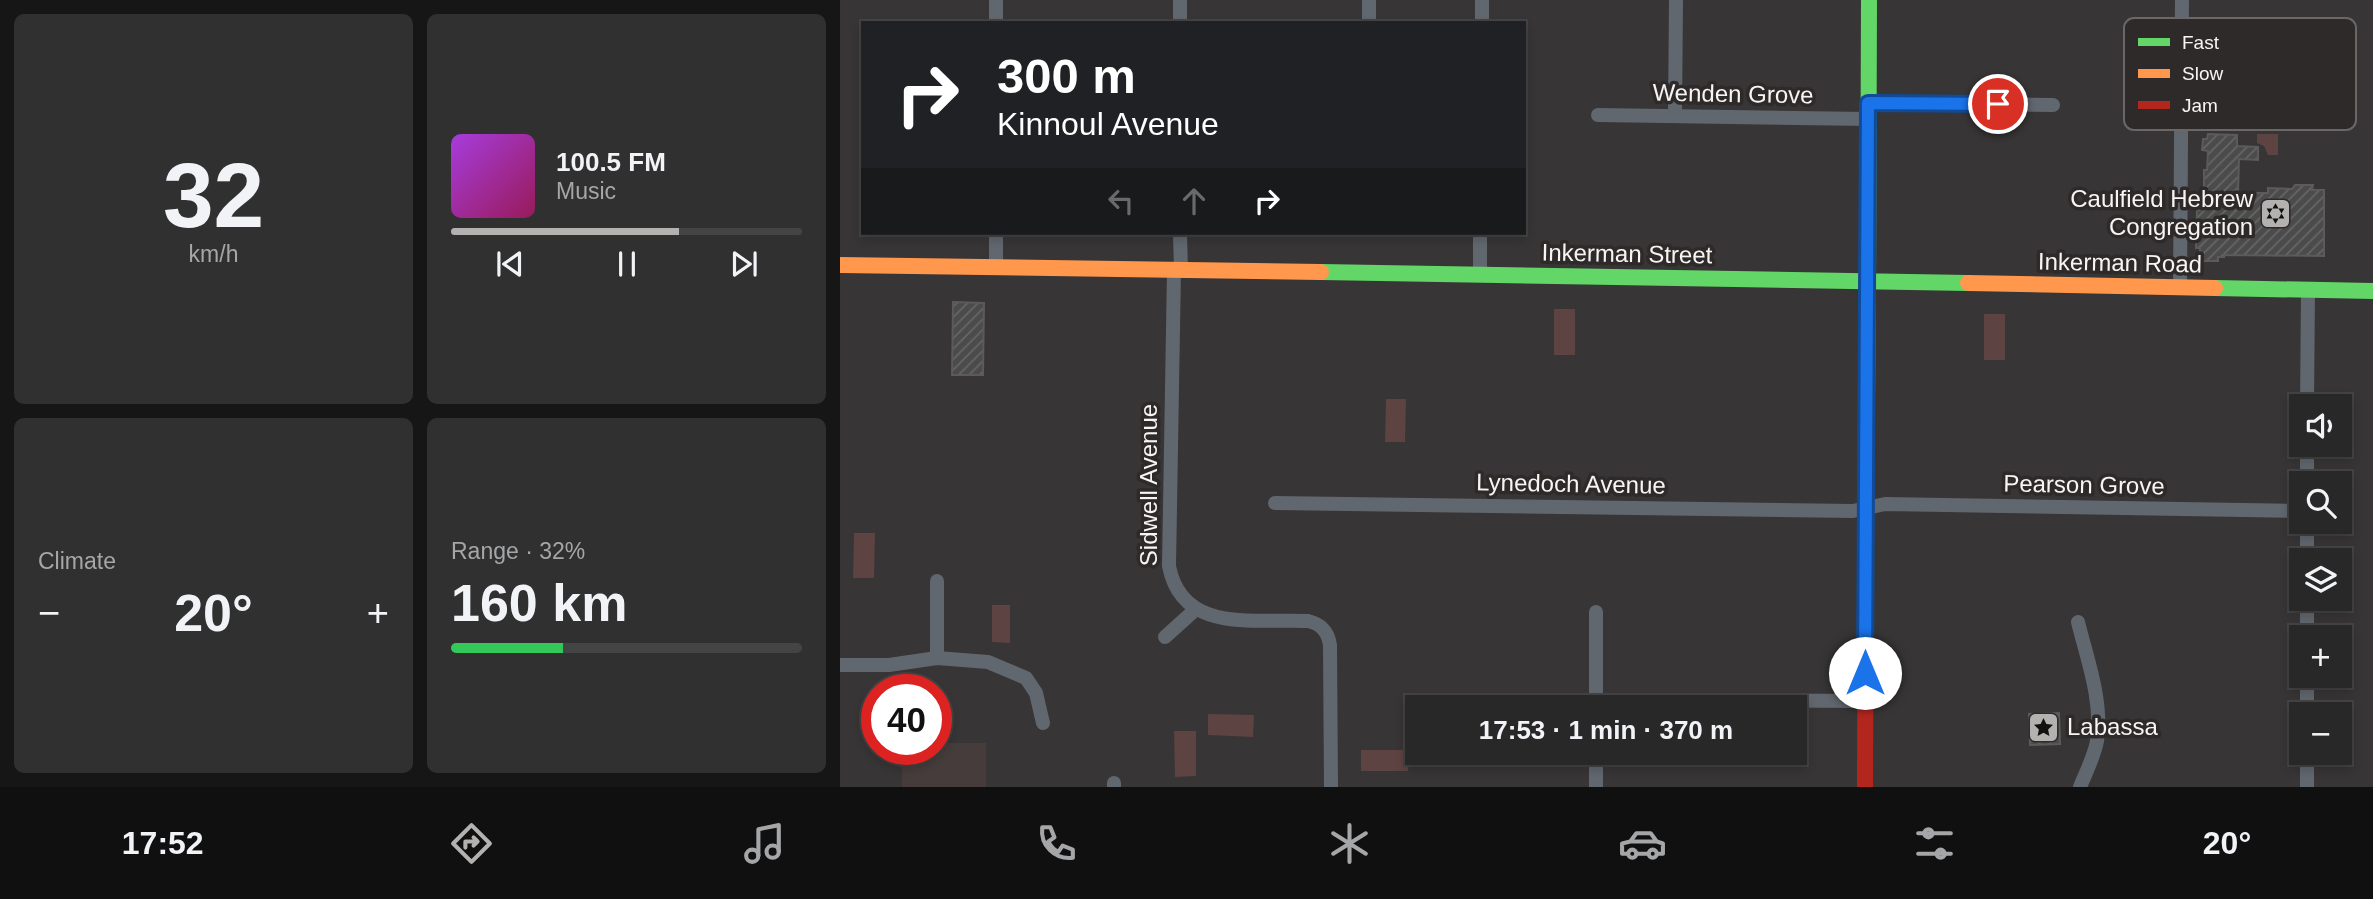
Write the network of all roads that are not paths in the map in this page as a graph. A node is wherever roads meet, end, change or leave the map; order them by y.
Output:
1 (996, 0) edge
2 (1180, 0) edge
3 (1369, 0) edge
4 (1482, 0) edge
5 (1676, 0) edge
6 (1869, 0) edge
7 (2182, 0) edge
8 (2182, 18) edge
9 (996, 21) edge
10 (1180, 21) edge
11 (1370, 21) edge
12 (1482, 21) edge
13 (2053, 104) dead end
14 (1868, 111) junction
15 (1598, 115) dead end
16 (1675, 116) junction
17 (2181, 130) edge
18 (996, 235) edge
19 (1181, 235) edge
20 (1480, 235) edge
21 (840, 265) edge
22 (996, 268) junction
23 (1177, 270) junction
24 (1480, 275) junction
25 (1867, 281) junction
26 (2180, 287) junction
27 (2308, 289) junction
28 (2373, 291) edge
29 (2307, 394) edge
30 (1275, 503) dead end
31 (1866, 507) junction
32 (2289, 511) edge
33 (937, 582) dead end
34 (1196, 609) junction
35 (1595, 612) dead end
36 (2078, 622) dead end
37 (1165, 637) dead end
38 (937, 657) junction
39 (840, 665) edge
40 (1596, 695) edge
41 (1807, 701) edge
42 (1865, 701) junction
43 (1043, 723) dead end
44 (1596, 765) edge
45 (2307, 765) edge
46 (1331, 787) edge
47 (1596, 787) edge
48 (1865, 787) edge
49 (2080, 787) edge
50 (2307, 787) edge

1 - 9 street
2 - 10 street
3 - 11 street
4 - 12 street
5 - 16 street
6 - 14 street
7 - 8 street
13 - 14 street, Wenden Grove
14 - 16 street, Wenden Grove
14 - 25 street
15 - 16 street, Wenden Grove
17 - 26 street
18 - 22 street
19 - 23 street, Sidwell Avenue
20 - 24 street
21 - 22 street, Inkerman Street
22 - 23 street, Inkerman Street
23 - 24 street, Inkerman Street
23 - 34 street, Sidwell Avenue
24 - 25 street, Inkerman Street
25 - 26 street, Inkerman Road
25 - 31 street
26 - 27 street, Inkerman Road
27 - 28 street, Inkerman Road
27 - 29 street
30 - 31 street, Lynedoch Avenue
31 - 32 street, Pearson Grove
31 - 42 street
33 - 38 street
34 - 37 street
34 - 46 street
35 - 40 street
36 - 49 street
38 - 39 street
38 - 43 street
41 - 42 street
42 - 48 street
44 - 47 street
45 - 50 street

